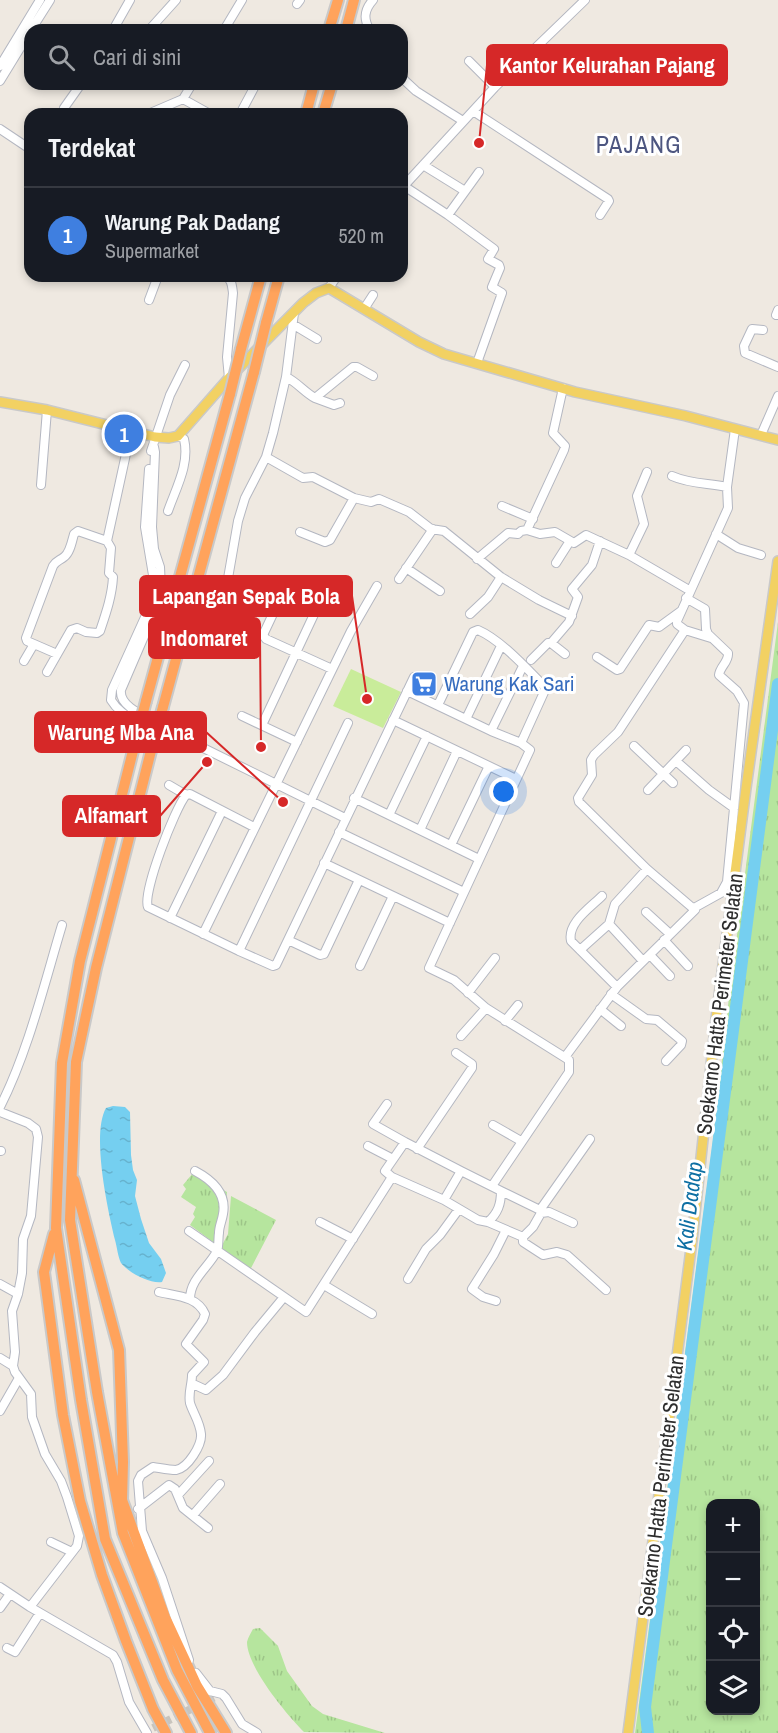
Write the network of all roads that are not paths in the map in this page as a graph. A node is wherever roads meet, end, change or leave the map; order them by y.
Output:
1 (40, 0) edge
2 (50, 0) edge
3 (130, 0) edge
4 (176, 0) edge
5 (242, 0) edge
6 (338, 0) edge
7 (354, 0) edge
8 (373, 0) edge
9 (585, 0) edge
10 (25, 24) edge
11 (35, 24) edge
12 (116, 24) edge
13 (154, 24) edge
14 (228, 24) edge
15 (331, 24) edge
16 (348, 24) edge
17 (367, 24) edge
18 (24, 26) edge
19 (24, 42) edge
20 (469, 61) dead end
21 (0, 66) edge
22 (0, 81) edge
23 (408, 84) edge
24 (495, 87) junction
25 (77, 90) edge
26 (188, 90) edge
27 (253, 90) edge
28 (313, 90) edge
29 (330, 90) edge
30 (183, 99) junction
31 (64, 108) dead end
32 (162, 108) edge
33 (199, 108) edge
34 (243, 108) edge
35 (308, 108) edge
36 (325, 108) edge
37 (473, 111) junction
38 (463, 122) junction
39 (0, 129) edge
40 (24, 145) edge
41 (423, 165) junction
42 (479, 172) dead end
43 (408, 182) edge
44 (408, 190) edge
45 (465, 191) junction
46 (448, 215) junction
47 (600, 215) dead end
48 (156, 282) edge
49 (230, 282) edge
50 (259, 282) edge
51 (277, 282) edge
52 (333, 282) edge
53 (329, 288) junction
54 (373, 295) dead end
55 (148, 300) dead end
56 (364, 309) junction
57 (778, 310) edge
58 (294, 313) junction
59 (778, 315) edge
60 (294, 325) junction
61 (763, 330) dead end
62 (317, 339) dead end
63 (477, 363) junction
64 (185, 364) dead end
65 (778, 367) edge
66 (373, 376) dead end
67 (286, 377) junction
68 (229, 378) junction
69 (563, 388) junction
70 (778, 396) edge
71 (315, 398) junction
72 (0, 402) edge
73 (340, 403) dead end
74 (47, 410) junction
75 (735, 429) junction
76 (130, 431) junction
77 (761, 435) junction
78 (178, 436) junction
79 (778, 440) edge
80 (154, 442) junction
81 (266, 457) junction
82 (647, 472) dead end
83 (672, 476) dead end
84 (42, 485) dead end
85 (727, 487) junction
86 (354, 498) junction
87 (502, 506) dead end
88 (168, 511) dead end
89 (533, 519) junction
90 (433, 529) junction
91 (527, 530) junction
92 (300, 532) dead end
93 (716, 534) junction
94 (107, 541) junction
95 (570, 541) junction
96 (600, 541) junction
97 (629, 555) junction
98 (761, 555) dead end
99 (477, 559) junction
100 (778, 561) edge
101 (556, 563) dead end
102 (406, 568) junction
103 (501, 577) junction
104 (399, 579) dead end
105 (287, 584) dead end
106 (377, 586) dead end
107 (440, 591) dead end
108 (688, 594) junction
109 (317, 608) dead end
110 (681, 611) junction
111 (470, 614) dead end
112 (572, 616) junction
113 (686, 630) junction
114 (711, 638) junction
115 (551, 643) junction
116 (34, 644) junction
117 (501, 646) junction
118 (205, 650) dead end
119 (296, 653) junction
120 (57, 654) junction
121 (565, 654) dead end
122 (597, 657) dead end
123 (531, 660) dead end
124 (24, 661) dead end
125 (523, 666) junction
126 (332, 669) junction
127 (47, 672) dead end
128 (414, 677) dead end
129 (407, 691) junction
130 (438, 705) junction
131 (242, 716) dead end
132 (466, 719) junction
133 (393, 720) junction
134 (348, 723) dead end
135 (262, 725) junction
136 (491, 731) junction
137 (427, 736) junction
138 (297, 742) junction
139 (521, 743) junction
140 (634, 746) dead end
141 (686, 750) dead end
142 (457, 751) junction
143 (676, 761) junction
144 (489, 766) junction
145 (663, 774) junction
146 (516, 779) junction
147 (276, 783) junction
148 (673, 783) dead end
149 (169, 785) dead end
150 (648, 789) dead end
151 (186, 795) junction
152 (354, 798) junction
153 (310, 801) junction
154 (734, 808) junction
155 (222, 811) junction
156 (389, 815) junction
157 (345, 818) junction
158 (254, 827) junction
159 (420, 830) junction
160 (339, 832) junction
161 (451, 845) junction
162 (479, 859) junction
163 (324, 863) junction
164 (647, 868) junction
165 (359, 879) junction
166 (464, 892) junction
167 (393, 896) junction
168 (602, 896) dead end
169 (694, 908) junction
170 (646, 912) dead end
171 (170, 918) junction
172 (450, 923) junction
173 (609, 924) junction
174 (62, 926) dead end
175 (203, 934) junction
176 (670, 934) junction
177 (288, 940) junction
178 (664, 940) junction
179 (580, 950) junction
180 (239, 951) junction
181 (650, 955) junction
182 (495, 958) dead end
183 (644, 961) junction
184 (360, 966) dead end
185 (688, 966) dead end
186 (670, 976) dead end
187 (617, 987) junction
188 (468, 993) junction
189 (611, 994) junction
190 (518, 1005) dead end
191 (486, 1008) junction
192 (600, 1009) junction
193 (505, 1021) junction
194 (621, 1026) dead end
195 (461, 1036) dead end
196 (456, 1053) dead end
197 (566, 1057) junction
198 (666, 1061) dead end
199 (387, 1104) dead end
200 (0, 1109) edge
201 (493, 1125) dead end
202 (590, 1139) dead end
203 (405, 1142) junction
204 (521, 1142) junction
205 (368, 1146) dead end
206 (417, 1149) junction
207 (393, 1159) junction
208 (195, 1171) dead end
209 (461, 1171) junction
210 (72, 1172) junction
211 (392, 1177) junction
212 (492, 1186) junction
213 (501, 1191) junction
214 (444, 1200) junction
215 (459, 1209) junction
216 (540, 1212) junction
217 (320, 1222) dead end
218 (488, 1222) junction
219 (573, 1223) dead end
220 (56, 1228) junction
221 (506, 1230) junction
222 (189, 1231) dead end
223 (523, 1237) junction
224 (353, 1239) junction
225 (218, 1250) junction
226 (408, 1279) dead end
227 (0, 1284) edge
228 (324, 1285) junction
229 (606, 1290) dead end
230 (159, 1292) dead end
231 (18, 1294) junction
232 (284, 1297) junction
233 (190, 1299) junction
234 (496, 1301) dead end
235 (372, 1314) dead end
236 (0, 1358) edge
237 (14, 1366) junction
238 (19, 1378) junction
239 (193, 1384) junction
240 (0, 1411) edge
241 (209, 1461) dead end
242 (220, 1484) dead end
243 (178, 1495) junction
244 (138, 1509) junction
245 (193, 1515) junction
246 (208, 1528) dead end
247 (51, 1542) dead end
248 (72, 1552) junction
249 (0, 1587) edge
250 (10, 1594) junction
251 (30, 1607) junction
252 (0, 1608) edge
253 (40, 1613) junction
254 (7, 1648) dead end
255 (149, 1731) edge
256 (166, 1733) edge
257 (191, 1733) edge
258 (210, 1733) edge
259 (226, 1733) edge
260 (257, 1733) edge
261 (628, 1733) edge

1 - 10 street
2 - 11 street
3 - 12 street
4 - 13 street
5 - 14 street
6 - 15 highway
7 - 16 highway
8 - 17 street
9 - 24 street
18 - 21 street
19 - 22 street
20 - 24 street
23 - 38 street
24 - 37 street
25 - 31 street
26 - 30 street
27 - 34 street
28 - 35 highway
29 - 36 highway
30 - 32 street
30 - 33 street
37 - 38 street
37 - 47 street
38 - 41 street
39 - 40 street
41 - 43 street
41 - 45 street
42 - 45 street
44 - 46 street
45 - 46 street
46 - 63 street
48 - 55 street
49 - 68 street
50 - 220 highway, bridge
51 - 210 highway, bridge
52 - 53 street
53 - 56 main road
53 - 58 main road
54 - 56 street
56 - 63 main road
57 - 59 street
58 - 60 street
58 - 68 main road
60 - 62 street
60 - 67 street
61 - 65 street
63 - 69 main road
64 - 80 street
66 - 71 street
67 - 71 street
67 - 81 street
68 - 78 main road
69 - 75 main road
69 - 89 street
70 - 77 street
71 - 73 street
72 - 74 main road
74 - 76 main road
74 - 84 street
75 - 77 main road
75 - 85 street
76 - 80 main road
76 - 94 street
77 - 79 main road
78 - 80 main road
78 - 88 street
80 - 147 street
81 - 86 street
81 - 118 street
82 - 97 street
83 - 85 street
85 - 93 street
86 - 90 street
86 - 92 street
87 - 89 street
89 - 91 street
90 - 99 street
90 - 102 street
91 - 95 street
91 - 99 street
93 - 98 street
93 - 108 street
94 - 116 street
94 - 120 street
95 - 96 street
95 - 101 street
96 - 97 street
96 - 112 street
97 - 108 street
99 - 103 street
100 - 261 main road, Soekarno Hatta Perimeter Selatan
102 - 104 street
102 - 107 street
103 - 111 street
103 - 112 street
105 - 119 street
106 - 126 street
108 - 110 street
108 - 114 street
109 - 119 street
110 - 113 street
110 - 122 street
112 - 115 street
113 - 114 street
113 - 164 street
114 - 154 street
115 - 121 street
115 - 123 street
116 - 120 street
116 - 124 street
117 - 125 street
117 - 130 street
117 - 132 street
119 - 126 street
119 - 135 street
120 - 127 street
125 - 136 street
125 - 139 street
126 - 138 street
128 - 129 street
129 - 130 street
129 - 133 street
130 - 132 street
131 - 135 street
132 - 136 street
133 - 137 street
133 - 152 street
134 - 153 street
135 - 138 street
136 - 139 street
137 - 142 street
137 - 156 street
138 - 147 street
139 - 146 street
140 - 145 street
141 - 143 street
142 - 144 street
142 - 159 street
143 - 145 street
143 - 154 street
144 - 146 street
144 - 161 street
145 - 148 street
145 - 150 street
146 - 162 street
147 - 153 street
147 - 158 street
149 - 151 street
151 - 155 street
151 - 171 street
152 - 156 street
152 - 157 street
153 - 157 street
153 - 180 street
154 - 169 street
155 - 158 street
155 - 171 street
156 - 159 street
157 - 160 street
158 - 175 street
159 - 161 street
160 - 163 street
160 - 166 street
161 - 162 street
162 - 166 street
163 - 165 street
163 - 177 street
164 - 169 street
164 - 173 street
165 - 167 street
165 - 177 street
166 - 172 street
167 - 172 street
167 - 184 street
168 - 179 street
169 - 176 street
170 - 176 street
171 - 175 street
172 - 188 street
173 - 179 street
173 - 183 street
174 - 200 street
175 - 180 street
176 - 178 street
177 - 180 street
178 - 181 street
178 - 185 street
179 - 187 street
181 - 183 street
181 - 186 street
182 - 188 street
183 - 187 street
187 - 189 street
188 - 191 street
189 - 192 street
189 - 198 street
190 - 193 street
191 - 193 street
191 - 195 street
192 - 194 street
192 - 197 street
193 - 197 street
196 - 206 street
197 - 204 street
199 - 203 street
200 - 231 street
201 - 204 street
202 - 216 street
203 - 206 street
203 - 207 street
204 - 212 street
205 - 207 street
206 - 209 street
207 - 211 street
208 - 225 street
209 - 212 street
209 - 214 street
210 - 258 highway
210 - 259 highway
211 - 214 street
211 - 224 street
212 - 213 street
213 - 216 street
213 - 218 street
214 - 215 street
215 - 218 street
215 - 226 street
216 - 219 street
216 - 223 street
217 - 224 street
218 - 221 street
220 - 256 highway
220 - 257 highway
221 - 223 street
221 - 234 street
222 - 225 street
223 - 229 street
224 - 228 street
225 - 232 street
225 - 233 street
227 - 231 street
228 - 232 street
228 - 235 street
230 - 233 street
231 - 237 street
232 - 239 street
233 - 239 street
236 - 237 street
237 - 238 street
238 - 240 street
238 - 248 street
239 - 244 street
241 - 243 street
242 - 245 street
243 - 244 street
243 - 245 street
244 - 260 street
245 - 246 street
247 - 248 street
248 - 251 street
249 - 250 street
250 - 251 street
250 - 252 street
251 - 253 street
253 - 254 street
253 - 255 street

